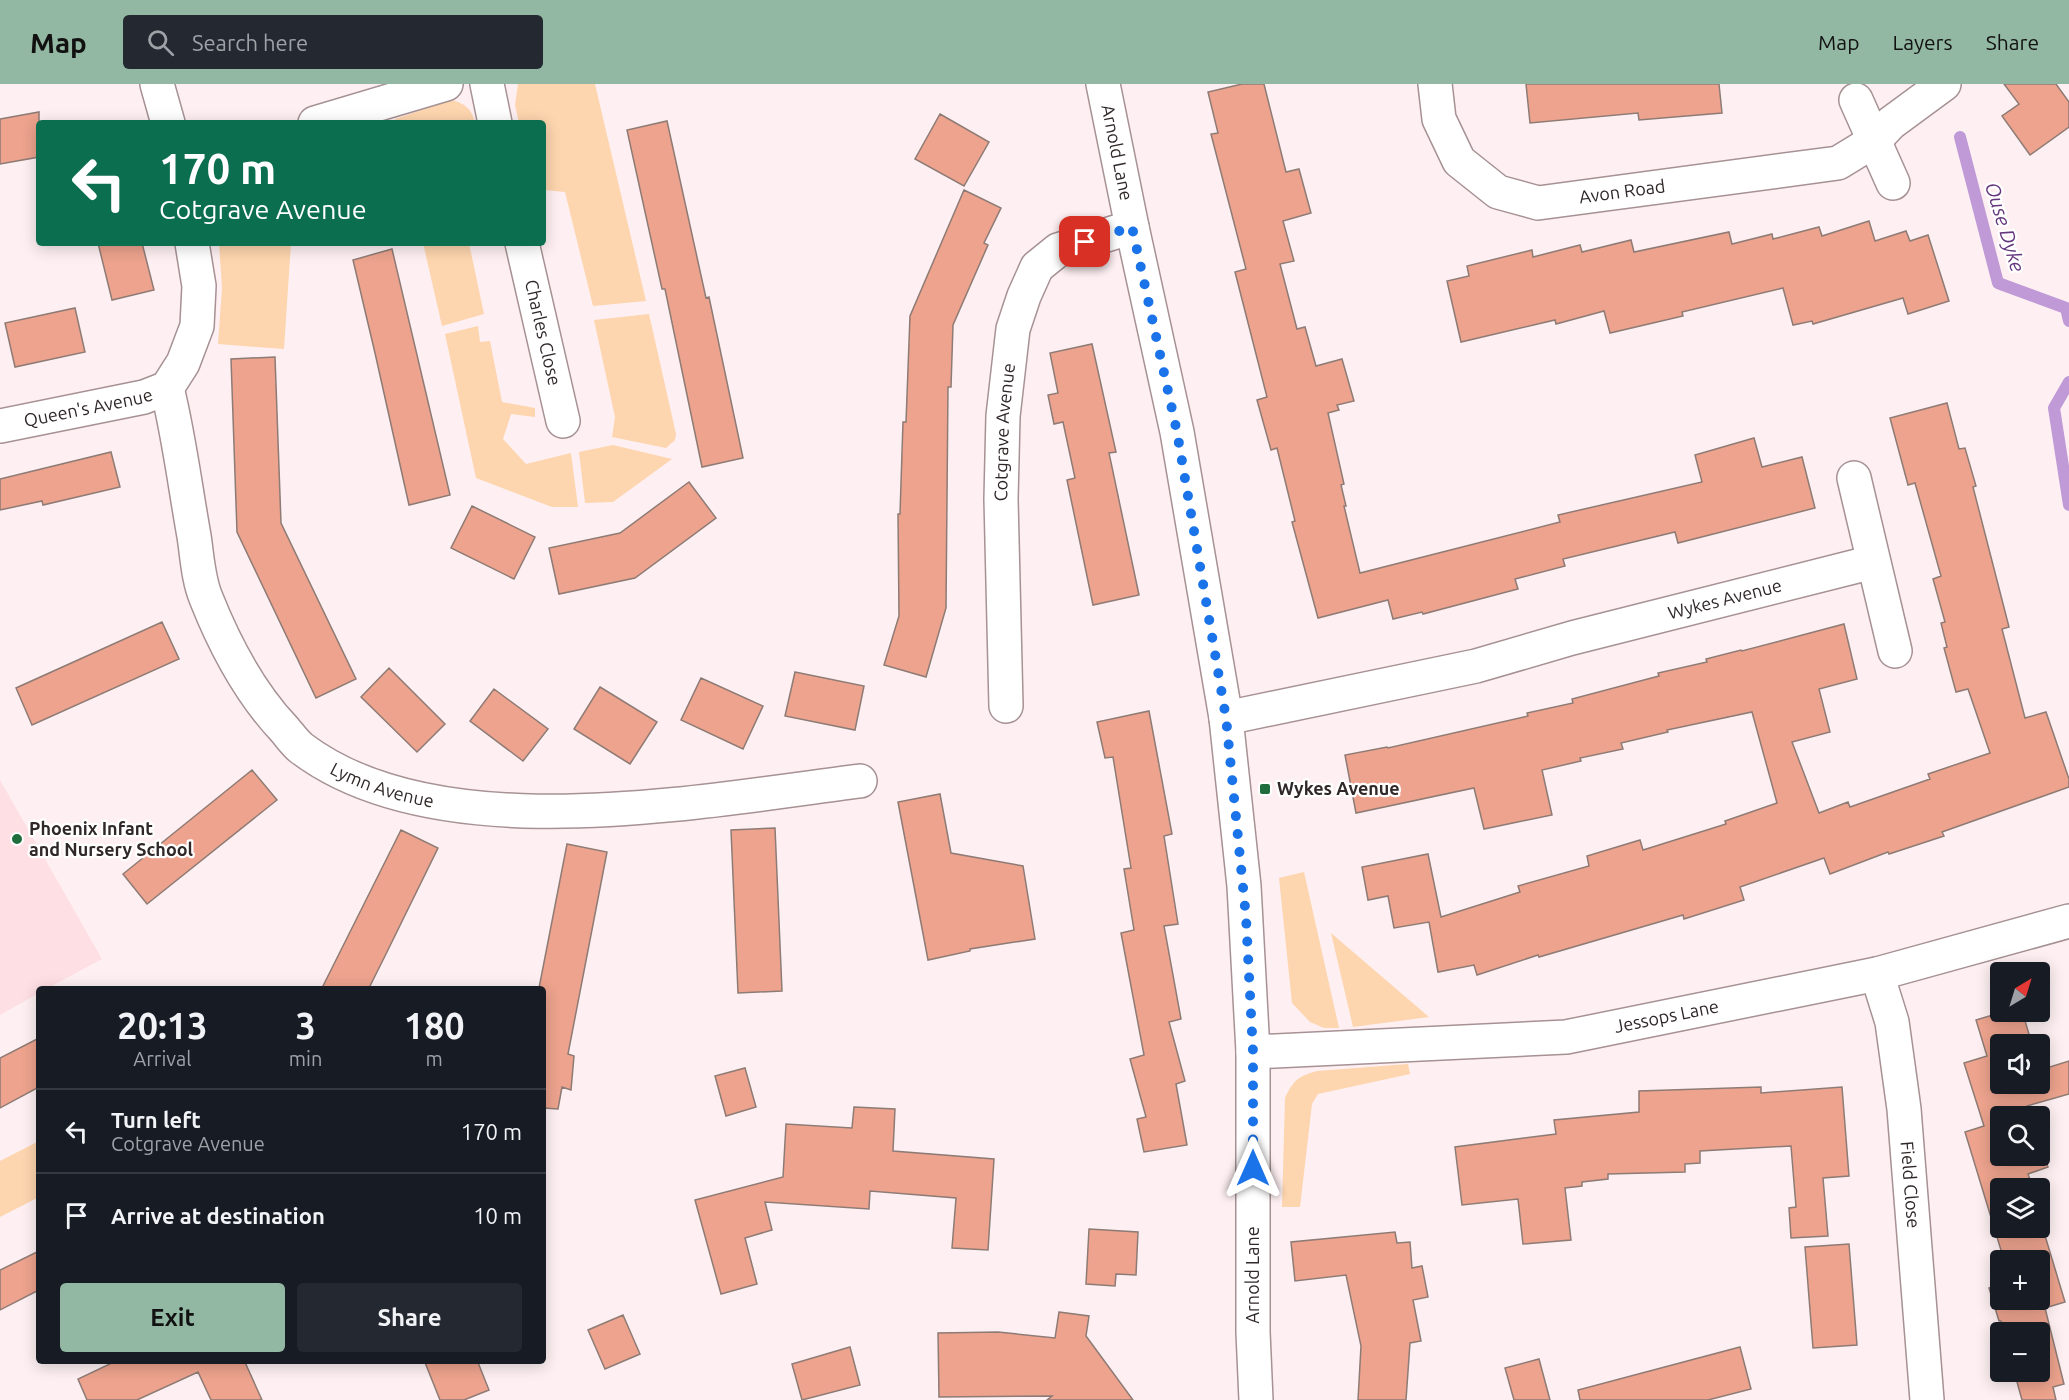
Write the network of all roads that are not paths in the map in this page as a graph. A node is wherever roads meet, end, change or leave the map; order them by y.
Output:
1 (157, 84) edge
2 (447, 84) edge
3 (487, 84) edge
4 (1103, 84) edge
5 (1435, 84) edge
6 (1944, 84) edge
7 (1856, 100) dead end
8 (167, 120) edge
9 (325, 120) edge
10 (494, 120) edge
11 (1882, 132) junction
12 (1893, 183) dead end
13 (1132, 227) junction
14 (193, 246) edge
15 (523, 246) edge
16 (167, 388) junction
17 (562, 421) dead end
18 (0, 426) edge
19 (1854, 478) dead end
20 (1873, 562) junction
21 (1895, 651) dead end
22 (1006, 706) dead end
23 (1226, 718) junction
24 (860, 781) dead end
25 (2069, 921) edge
26 (1877, 974) junction
27 (1253, 1052) junction
28 (1256, 1400) edge
29 (1927, 1400) edge

1 - 8 street
2 - 9 street
3 - 10 street
4 - 13 street, Arnold Lane
5 - 11 street, Avon Road
6 - 11 street, Avon Road
7 - 11 street
11 - 12 street
13 - 22 street, Cotgrave Avenue
13 - 23 street, Arnold Lane
14 - 16 street, Queen's Avenue
15 - 17 street, Charles Close
16 - 18 street, Queen's Avenue
16 - 24 street, Lymn Avenue
19 - 20 street
20 - 21 street
20 - 23 street, Wykes Avenue
23 - 27 street, Arnold Lane
25 - 26 street, Jessops Lane
26 - 27 street, Jessops Lane
26 - 29 street, Field Close
27 - 28 street, Arnold Lane

